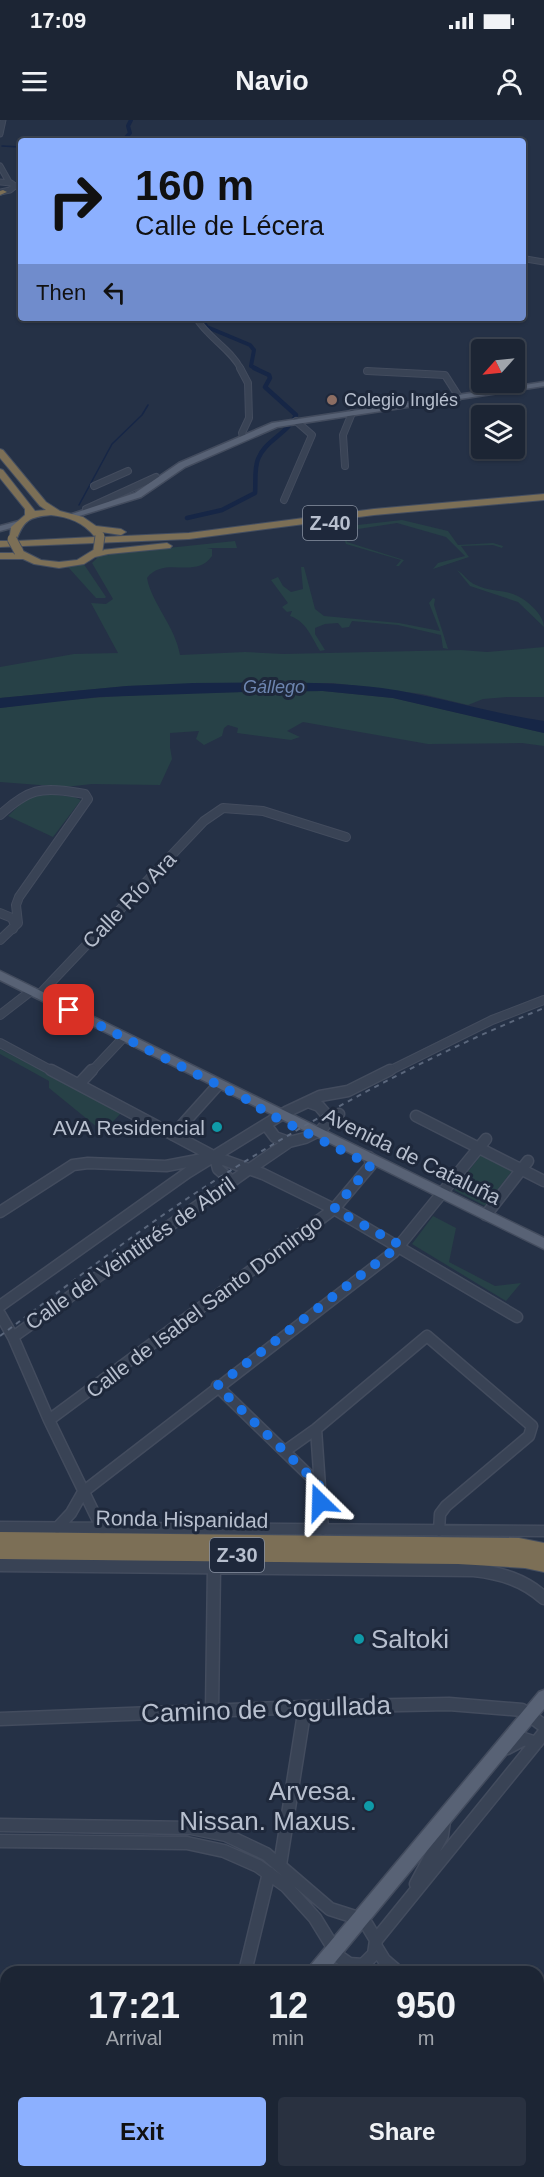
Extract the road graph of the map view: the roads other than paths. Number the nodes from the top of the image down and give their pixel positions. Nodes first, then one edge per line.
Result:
1 (3, 120) edge
2 (0, 134) edge
3 (0, 166) edge
4 (3, 181) edge
5 (1, 192) edge
6 (526, 259) dead end
7 (544, 262) edge
8 (198, 321) edge
9 (367, 370) dead end
10 (544, 384) edge
11 (459, 397) junction
12 (352, 412) junction
13 (296, 421) junction
14 (243, 437) junction
15 (0, 452) edge
16 (345, 466) dead end
17 (0, 472) edge
18 (156, 477) dead end
19 (140, 484) junction
20 (94, 486) dead end
21 (129, 489) junction
22 (138, 495) junction
23 (284, 500) dead end
24 (544, 500) edge
25 (98, 508) junction
26 (86, 509) dead end
27 (56, 512) junction
28 (73, 515) junction
29 (30, 517) junction
30 (317, 519) junction
31 (295, 528) junction
32 (0, 529) edge
33 (95, 529) junction
34 (15, 530) junction
35 (0, 536) edge
36 (0, 546) edge
37 (95, 552) junction
38 (24, 555) junction
39 (0, 557) edge
40 (0, 814) edge
41 (346, 837) dead end
42 (17, 909) junction
43 (4, 914) edge
44 (13, 928) junction
45 (0, 940) edge
46 (0, 975) edge
47 (35, 993) junction
48 (544, 1000) edge
49 (0, 1015) edge
50 (124, 1037) junction
51 (0, 1043) edge
52 (78, 1084) junction
53 (218, 1085) junction
54 (308, 1102) junction
55 (280, 1116) junction
56 (416, 1116) dead end
57 (266, 1125) junction
58 (315, 1133) junction
59 (172, 1135) junction
60 (486, 1139) dead end
61 (289, 1143) junction
62 (478, 1148) junction
63 (215, 1157) junction
64 (370, 1161) junction
65 (528, 1161) dead end
66 (166, 1166) junction
67 (248, 1170) junction
68 (521, 1170) junction
69 (176, 1181) junction
70 (232, 1181) junction
71 (544, 1181) edge
72 (440, 1196) junction
73 (334, 1209) junction
74 (0, 1212) edge
75 (486, 1215) junction
76 (544, 1244) edge
77 (400, 1245) junction
78 (544, 1252) edge
79 (0, 1306) edge
80 (0, 1314) edge
81 (517, 1317) dead end
82 (13, 1337) junction
83 (217, 1386) junction
84 (49, 1420) junction
85 (316, 1429) junction
86 (285, 1451) junction
87 (319, 1485) junction
88 (83, 1492) junction
89 (0, 1527) edge
90 (57, 1528) junction
91 (102, 1529) junction
92 (323, 1530) junction
93 (275, 1531) junction
94 (341, 1531) junction
95 (439, 1531) junction
96 (544, 1531) edge
97 (0, 1539) edge
98 (153, 1541) junction
99 (544, 1550) edge
100 (472, 1552) junction
101 (168, 1554) junction
102 (1, 1564) edge
103 (544, 1564) edge
104 (214, 1567) junction
105 (290, 1568) junction
106 (418, 1569) junction
107 (544, 1598) edge
108 (544, 1697) edge
109 (305, 1707) junction
110 (212, 1711) junction
111 (530, 1714) junction
112 (0, 1719) edge
113 (544, 1726) edge
114 (540, 1738) edge
115 (495, 1756) junction
116 (445, 1816) junction
117 (0, 1825) edge
118 (0, 1841) edge
119 (280, 1865) junction
120 (268, 1873) junction
121 (408, 1900) junction
122 (359, 1919) junction
123 (376, 1943) junction
124 (334, 1951) junction
125 (246, 1966) edge
126 (320, 1966) edge
127 (353, 1966) edge
128 (363, 1966) edge
129 (391, 1966) edge

1 - 2 street
3 - 4 street
4 - 5 street
6 - 7 street
8 - 14 street
9 - 11 street
10 - 11 main road
11 - 12 main road
12 - 13 main road
12 - 16 street
13 - 14 main road
13 - 23 street
14 - 22 main road
15 - 27 highway
17 - 29 highway
18 - 19 street
19 - 20 street
19 - 21 street
21 - 22 street
21 - 26 street
22 - 25 main road
24 - 30 highway, Z-40
24 - 31 highway, Z-40
25 - 28 main road
25 - 33 main road
27 - 28 highway
27 - 29 highway
28 - 33 highway
29 - 34 highway
30 - 33 highway
30 - 36 highway, Z-40
31 - 36 highway, Z-40
31 - 37 highway
32 - 34 main road
33 - 37 highway, bridge
34 - 35 highway
34 - 38 highway, bridge
37 - 38 highway
38 - 39 highway
40 - 42 street
41 - 47 street, Calle Río Ara
42 - 43 street
42 - 44 street
43 - 44 street
44 - 45 street
46 - 47 main road, Avenida de Cataluña
47 - 49 street, Calle Río Ara
47 - 50 main road, Avenida de Cataluña
48 - 54 street
50 - 52 street
50 - 53 main road, Avenida de Cataluña
51 - 52 street
52 - 59 street
53 - 55 main road, Avenida de Cataluña
53 - 59 street
54 - 55 street
54 - 58 street
55 - 57 street
55 - 58 main road, Avenida de Cataluña
56 - 62 street
57 - 61 street
57 - 63 street
58 - 61 street, Calle del Veintitrés de Abril
58 - 64 main road, Avenida de Cataluña
59 - 63 street
60 - 62 street
61 - 67 street, Calle del Veintitrés de Abril
62 - 68 street
62 - 72 street
63 - 66 street
63 - 67 street, Calle del Veintitrés de Abril
63 - 69 street, Calle del Veintitrés de Abril
63 - 70 street
64 - 72 main road, Avenida de Cataluña
64 - 73 street, Calle de Isabel Santo Domingo
65 - 68 street
66 - 69 street
66 - 74 street
67 - 70 street, Calle del Veintitrés de Abril
67 - 73 street
68 - 71 street
68 - 75 street
69 - 79 street, Calle del Veintitrés de Abril
70 - 82 street, Calle del Veintitrés de Abril
72 - 75 main road, Avenida de Cataluña
72 - 77 street
72 - 78 main road, Avenida de Cataluña
73 - 77 street
73 - 84 street, Calle de Isabel Santo Domingo
75 - 76 main road, Avenida de Cataluña
77 - 81 street
77 - 83 street
80 - 82 street
82 - 84 street
83 - 86 street
83 - 88 street
84 - 88 street
85 - 86 street
85 - 87 street
85 - 95 street
86 - 87 street
87 - 92 street
88 - 90 street
88 - 91 street
89 - 90 street
90 - 91 street
91 - 93 street
92 - 93 street
92 - 94 street
93 - 98 street
94 - 95 street
94 - 100 street, Ronda Hispanidad
95 - 96 street
97 - 98 highway, Ronda Hispanidad / Z-30
98 - 100 highway, Ronda Hispanidad / Z-30
99 - 100 highway, Ronda Hispanidad / Z-30
100 - 101 highway, Ronda Hispanidad / Z-30
100 - 103 highway, Ronda Hispanidad / Z-30
100 - 106 street
101 - 102 highway, Ronda Hispanidad / Z-30
101 - 105 street, Ronda Hispanidad
102 - 104 street
104 - 105 street
104 - 110 street
105 - 106 street
106 - 107 street
108 - 111 main road
109 - 110 street, Camino de Cogullada
109 - 111 street, Camino de Cogullada
109 - 119 street
110 - 112 street, Camino de Cogullada
111 - 113 street
111 - 115 main road
114 - 115 street
114 - 121 street
115 - 116 main road
116 - 121 street
116 - 122 main road
117 - 119 street
118 - 120 street
119 - 122 street
120 - 124 street
120 - 125 street
121 - 123 street
122 - 123 street
122 - 124 main road
123 - 128 street
123 - 129 street
124 - 126 main road
124 - 127 street

